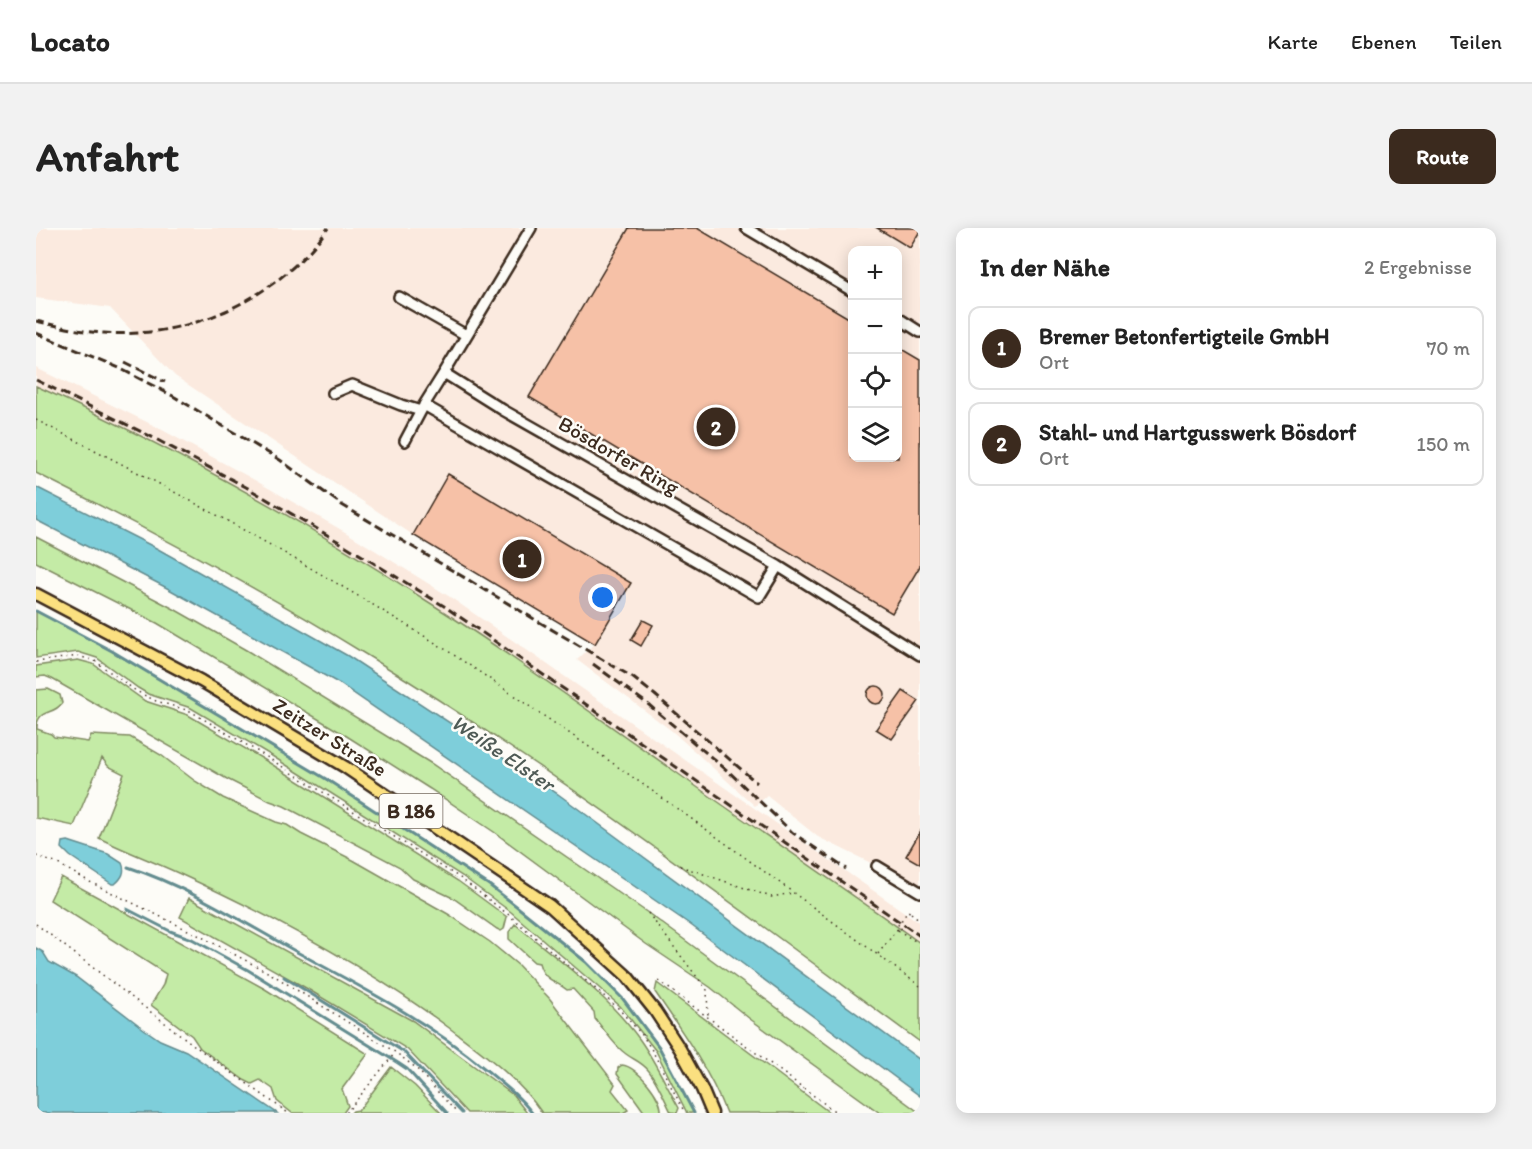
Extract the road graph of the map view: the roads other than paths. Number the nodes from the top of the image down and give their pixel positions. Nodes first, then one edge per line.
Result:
1 (531, 228) edge
2 (746, 228) edge
3 (848, 289) edge
4 (399, 297) dead end
5 (902, 321) edge
6 (920, 332) edge
7 (466, 335) junction
8 (444, 374) junction
9 (333, 393) dead end
10 (423, 408) junction
11 (405, 441) dead end
12 (778, 566) junction
13 (36, 594) edge
14 (920, 655) edge
15 (877, 866) dead end
16 (920, 892) edge
17 (712, 1113) edge

1 - 7 street
2 - 3 street
4 - 7 street
5 - 6 street
7 - 8 street
8 - 10 street
8 - 12 street, Bösdorfer Ring
9 - 10 street
10 - 11 street
10 - 12 street
12 - 14 street, Bösdorfer Ring
13 - 17 main road, Zeitzer Straße / B 186
15 - 16 street

